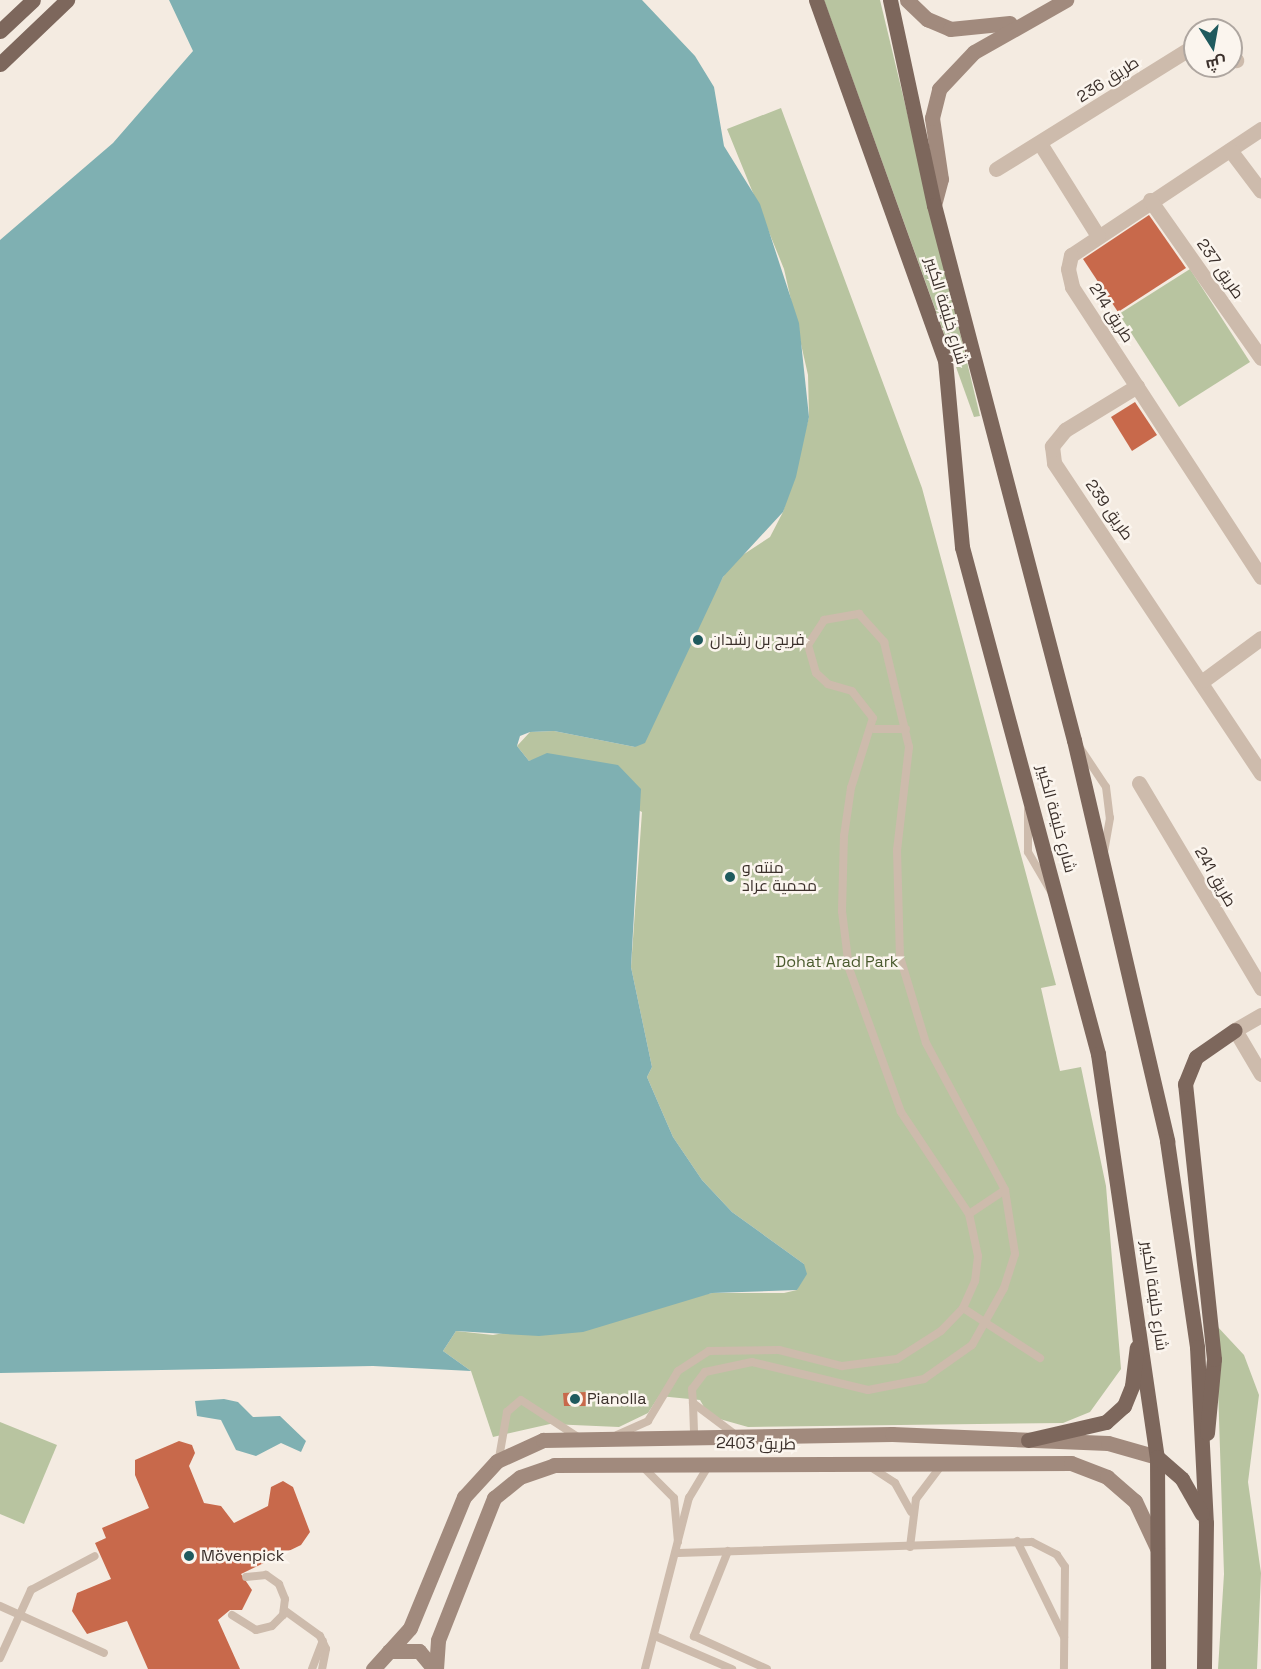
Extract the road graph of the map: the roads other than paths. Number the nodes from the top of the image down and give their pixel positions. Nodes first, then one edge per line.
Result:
1 (33, 0) edge
2 (67, 0) edge
3 (816, 0) edge
4 (890, 0) edge
5 (907, 0) edge
6 (1063, 1) edge
7 (1025, 20) junction
8 (0, 31) edge
9 (1183, 53) edge
10 (0, 64) edge
11 (1261, 129) edge
12 (1041, 145) junction
13 (1230, 150) junction
14 (996, 169) dead end
15 (1261, 191) edge
16 (1150, 201) junction
17 (934, 204) junction
18 (1098, 236) junction
19 (1261, 358) edge
20 (1137, 386) junction
21 (1261, 577) edge
22 (1261, 638) edge
23 (1204, 680) junction
24 (874, 729) junction
25 (906, 729) junction
26 (1261, 773) edge
27 (1139, 783) dead end
28 (1261, 988) edge
29 (1261, 1015) edge
30 (1235, 1030) junction
31 (1261, 1074) edge
32 (1005, 1190) junction
33 (969, 1214) junction
34 (963, 1308) junction
35 (1139, 1317) junction
36 (986, 1324) junction
37 (1040, 1358) dead end
38 (693, 1403) junction
39 (617, 1435) junction
40 (737, 1435) junction
41 (694, 1436) junction
42 (579, 1438) junction
43 (1028, 1440) junction
44 (1202, 1451) junction
45 (1157, 1457) junction
46 (497, 1461) junction
47 (694, 1461) junction
48 (714, 1461) junction
49 (638, 1462) junction
50 (864, 1463) junction
51 (943, 1464) junction
52 (677, 1509) junction
53 (687, 1510) junction
54 (911, 1512) junction
55 (1206, 1523) junction
56 (1017, 1541) junction
57 (910, 1547) junction
58 (728, 1551) junction
59 (678, 1553) junction
60 (95, 1556) dead end
61 (1161, 1557) junction
62 (246, 1577) dead end
63 (0, 1606) edge
64 (284, 1610) junction
65 (16, 1613) junction
66 (232, 1615) dead end
67 (655, 1636) junction
68 (1066, 1639) junction
69 (323, 1641) junction
70 (388, 1652) junction
71 (104, 1653) dead end
72 (0, 1658) edge
73 (312, 1669) edge
74 (322, 1669) edge
75 (373, 1669) edge
76 (435, 1669) edge
77 (645, 1669) edge
78 (732, 1669) edge
79 (767, 1669) edge
80 (1064, 1669) edge
81 (1158, 1669) edge
82 (1204, 1669) edge

1 - 8 main road
2 - 10 main road
3 - 35 main road, شارع خليفة الكبير
4 - 17 main road, شارع خليفة الكبير
5 - 7 main road
6 - 7 main road
7 - 17 main road
9 - 12 street, طريق 236
11 - 13 street, طريق 214
12 - 14 street, طريق 236
12 - 18 street
13 - 15 street
13 - 16 street, طريق 214
16 - 18 street, طريق 214
16 - 19 street, طريق 237
17 - 44 main road, شارع خليفة الكبير
18 - 20 street, طريق 214
20 - 21 street, طريق 214
20 - 23 street, طريق 239
22 - 23 street
23 - 26 street, طريق 239
24 - 25 lane
24 - 25 lane
24 - 33 lane
25 - 32 lane
27 - 28 street, طريق 241
29 - 30 street
30 - 31 street
30 - 44 main road
32 - 33 lane
32 - 36 lane
33 - 34 lane
34 - 36 lane
34 - 39 lane
35 - 43 main road
35 - 45 main road, شارع خليفة الكبير
36 - 37 lane
36 - 38 lane
38 - 40 lane
38 - 41 lane
39 - 41 main road, طريق 2403
39 - 42 main road, طريق 2403
40 - 41 main road, طريق 2403
40 - 43 main road, طريق 2403
41 - 47 main road
42 - 46 main road, طريق 2403
42 - 46 lane
43 - 45 main road, طريق 2403
44 - 55 main road, شارع خليفة الكبير
45 - 55 main road
45 - 61 main road, شارع خليفة الكبير
46 - 70 main road, طريق 2403
47 - 48 main road, طريق 2403
47 - 49 main road, طريق 2403
48 - 50 main road, طريق 2403
48 - 53 lane
49 - 52 lane
49 - 76 main road, طريق 2403
50 - 51 main road, طريق 2403
50 - 54 lane
51 - 54 lane
51 - 61 main road, طريق 2403
52 - 53 lane
52 - 59 lane
53 - 59 lane
54 - 57 lane
55 - 82 main road, شارع خليفة الكبير
56 - 57 lane
56 - 68 lane
56 - 68 lane
57 - 58 lane
58 - 59 lane
58 - 79 lane
59 - 67 lane
60 - 65 lane
61 - 81 main road, شارع خليفة الكبير
62 - 64 lane
63 - 65 lane
64 - 66 lane
64 - 69 lane
65 - 71 lane
65 - 72 lane
67 - 77 lane
67 - 78 lane
68 - 80 lane
69 - 73 lane
69 - 74 lane
70 - 75 main road, طريق 2403
70 - 76 main road

